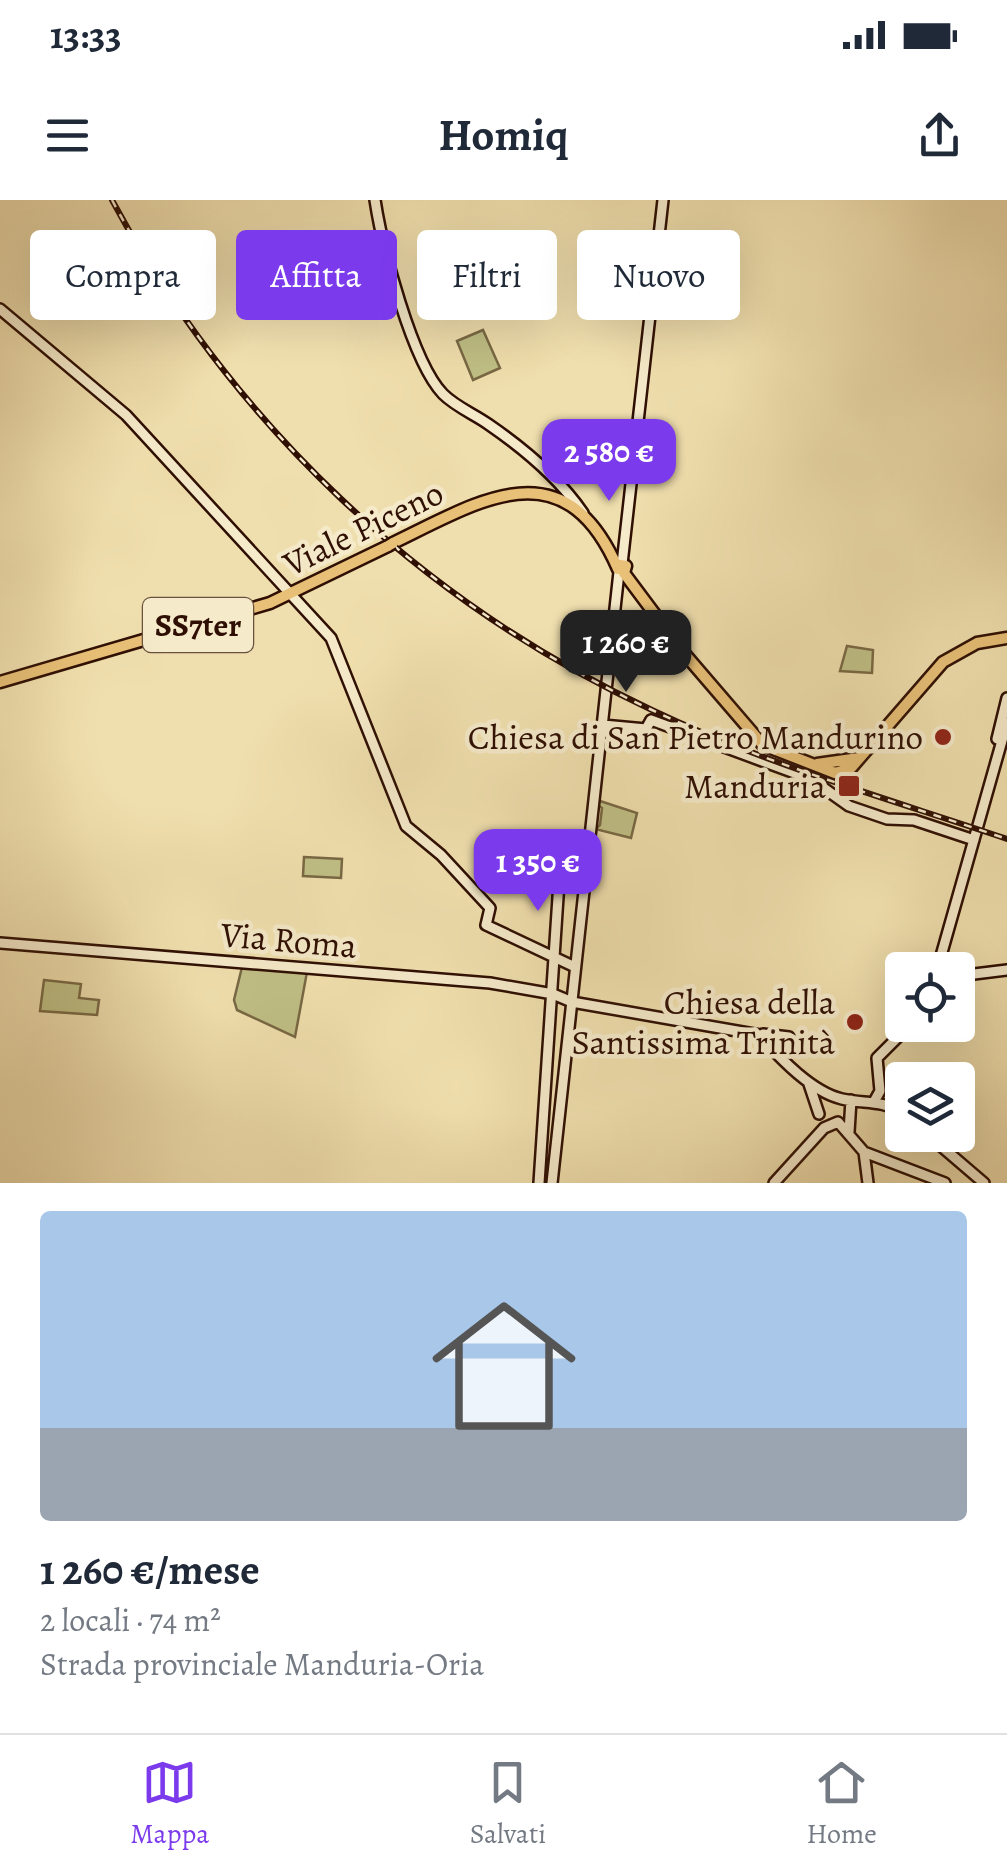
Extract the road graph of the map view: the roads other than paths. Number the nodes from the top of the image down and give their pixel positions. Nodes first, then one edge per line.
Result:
1 (375, 200) edge
2 (663, 200) edge
3 (0, 309) edge
4 (570, 502) junction
5 (622, 570) junction
6 (292, 594) junction
7 (1005, 639) edge
8 (0, 682) edge
9 (1007, 698) edge
10 (1007, 723) edge
11 (603, 725) junction
12 (1000, 740) junction
13 (974, 840) junction
14 (590, 841) junction
15 (0, 943) edge
16 (942, 952) edge
17 (555, 958) junction
18 (575, 967) junction
19 (1007, 970) edge
20 (975, 974) edge
21 (566, 1000) junction
22 (552, 1007) junction
23 (761, 1035) junction
24 (789, 1037) dead end
25 (893, 1042) edge
26 (812, 1086) junction
27 (852, 1100) junction
28 (875, 1100) junction
29 (885, 1104) edge
30 (819, 1114) dead end
31 (849, 1133) junction
32 (864, 1152) junction
33 (948, 1152) edge
34 (540, 1183) edge
35 (552, 1183) edge
36 (774, 1183) edge
37 (868, 1183) edge
38 (945, 1183) edge
39 (984, 1183) edge

1 - 4 street
2 - 5 street
3 - 6 street
4 - 5 main road
4 - 6 main road, Viale Piceno / SS7ter
5 - 7 main road
5 - 11 street
6 - 8 main road, Viale Piceno / SS7ter
6 - 17 street
9 - 12 street
10 - 12 street
11 - 13 street
11 - 14 street
12 - 13 street
13 - 16 street
14 - 17 street
14 - 18 street
15 - 21 street, Via Roma
17 - 18 street
17 - 21 street
18 - 21 street
19 - 20 street
21 - 22 street
21 - 22 street
21 - 23 street
21 - 35 street
22 - 34 street
23 - 24 street
23 - 26 street
25 - 28 street
26 - 27 street
26 - 30 street
27 - 28 street
27 - 31 street
28 - 29 street
31 - 32 street
31 - 36 street
32 - 37 street
32 - 38 street
33 - 39 street

